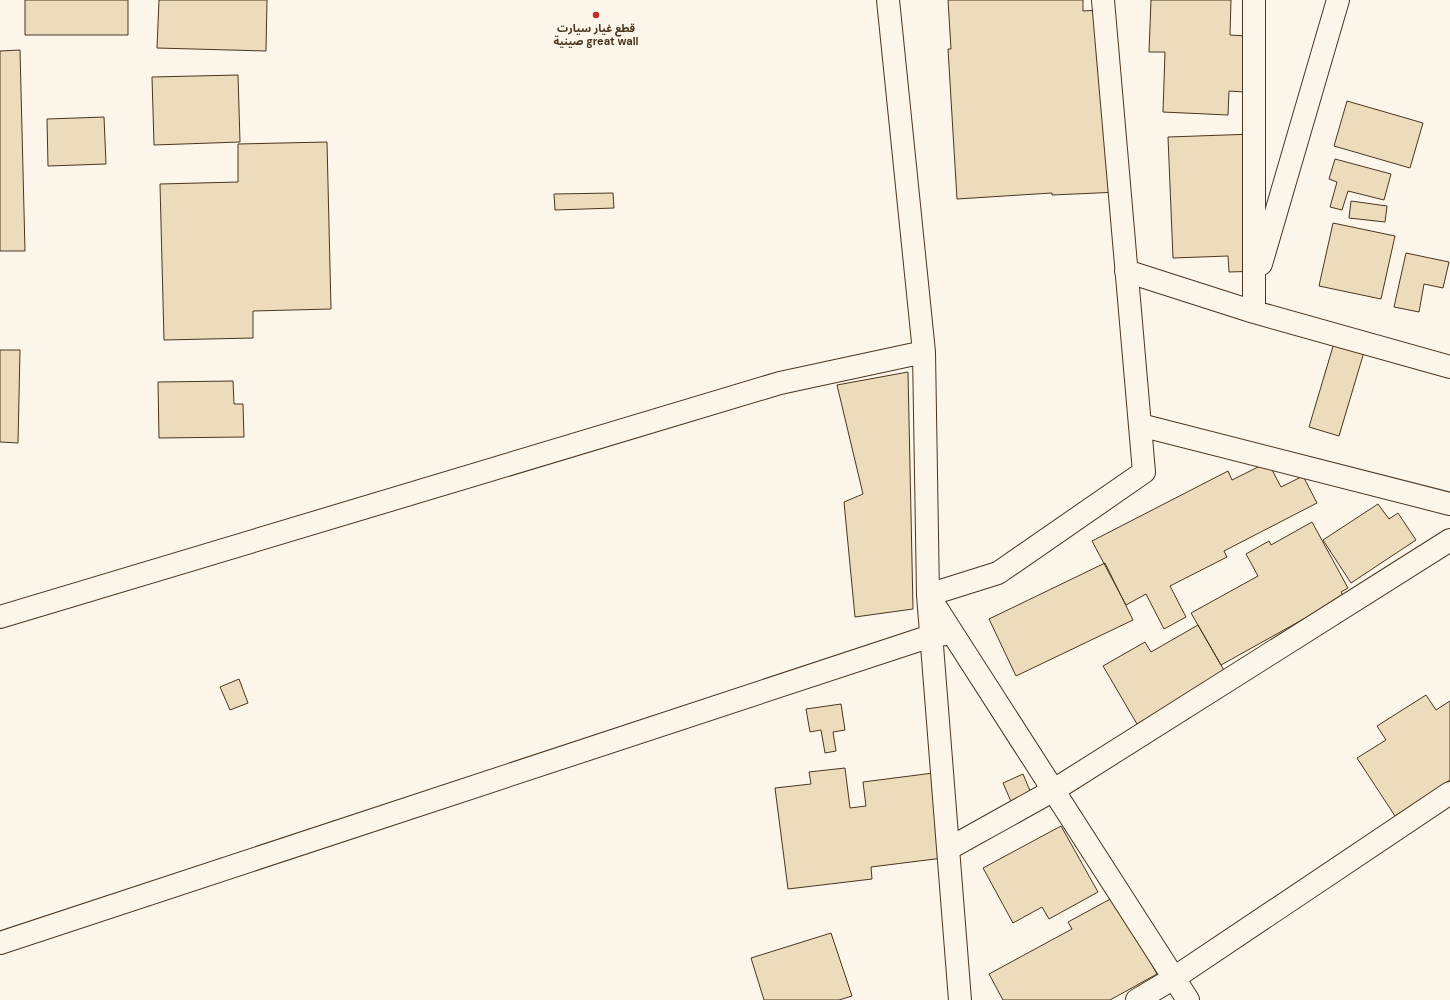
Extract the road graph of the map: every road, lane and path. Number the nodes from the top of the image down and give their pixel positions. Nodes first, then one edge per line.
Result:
1 (888, 0) edge
2 (1104, 0) edge
3 (1254, 0) edge
4 (1338, 0) edge
5 (1126, 271) junction
6 (1254, 288) junction
7 (1254, 312) junction
8 (924, 352) junction
9 (1450, 367) edge
10 (1140, 425) junction
11 (1450, 504) edge
12 (1450, 540) edge
13 (928, 595) junction
14 (0, 618) edge
15 (952, 633) junction
16 (931, 636) junction
17 (1054, 790) junction
18 (1450, 793) edge
19 (948, 849) junction
20 (0, 942) edge
21 (1174, 978) junction
22 (960, 1000) edge
23 (1137, 1000) edge
24 (1188, 1000) edge

1 - 8 street
2 - 5 street
3 - 6 street
4 - 6 street
5 - 7 street
5 - 10 street
6 - 7 street
7 - 9 street
8 - 13 street
8 - 14 street
10 - 11 street
10 - 13 street
12 - 17 street
13 - 15 street
13 - 16 street
15 - 16 street
15 - 17 street
16 - 19 street
16 - 20 street
17 - 19 street
17 - 21 street
18 - 21 street
19 - 22 street
21 - 23 street
21 - 24 street

